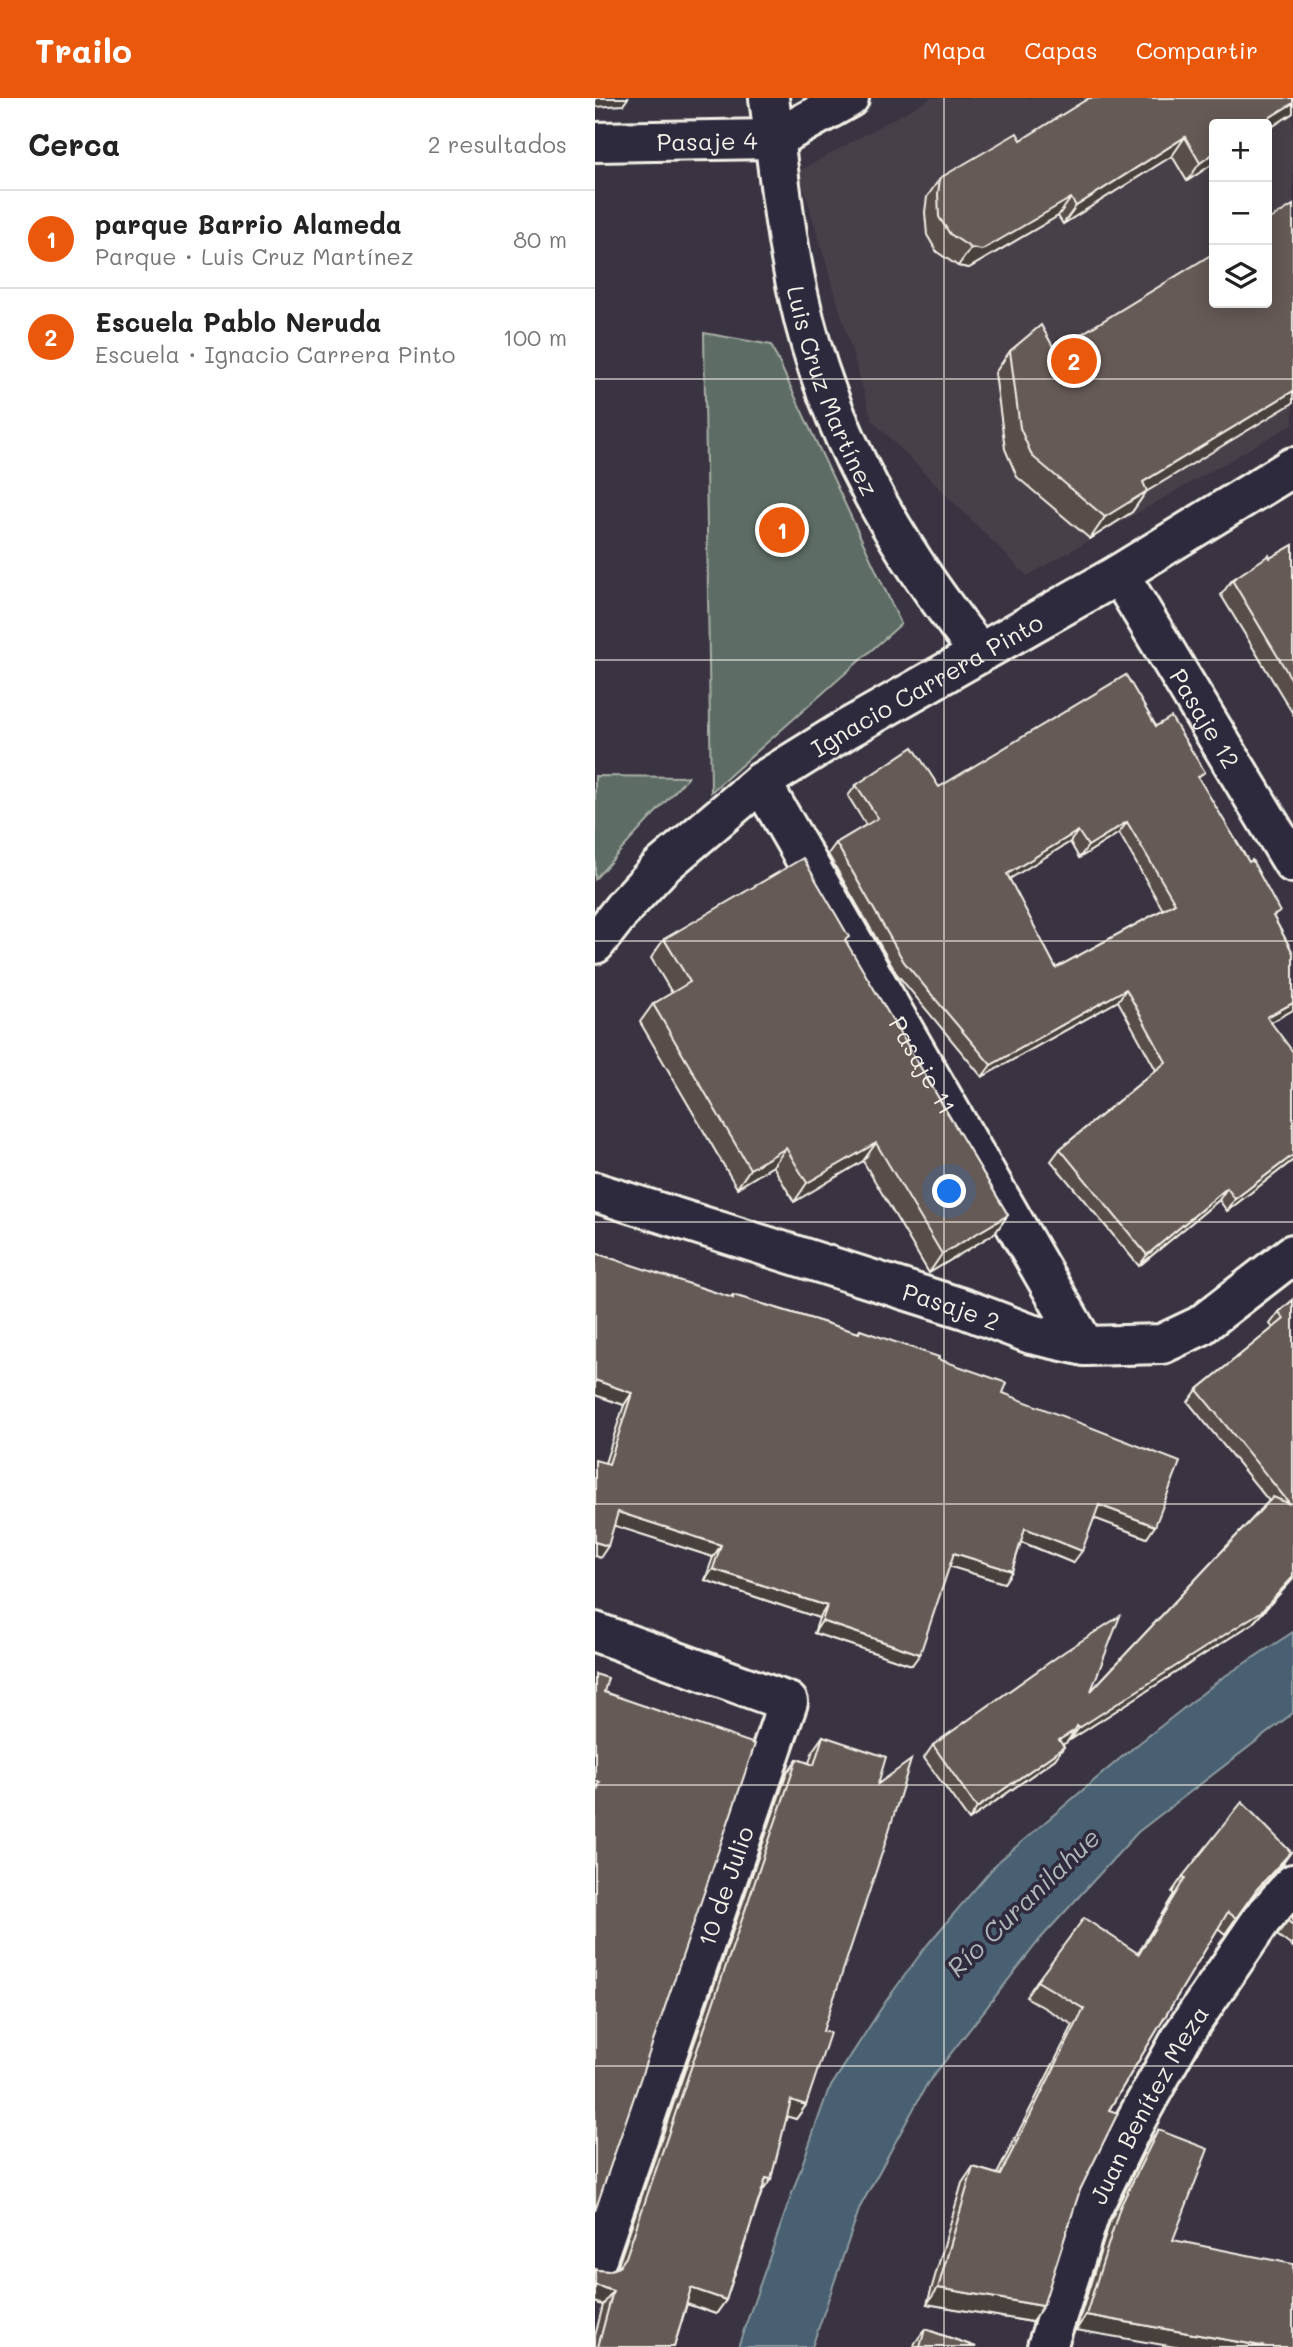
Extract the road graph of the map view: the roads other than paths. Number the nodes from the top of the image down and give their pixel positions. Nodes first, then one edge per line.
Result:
1 (769, 98) edge
2 (849, 98) edge
3 (775, 139) junction
4 (595, 142) edge
5 (1293, 467) edge
6 (1119, 574) junction
7 (979, 652) junction
8 (761, 782) junction
9 (1293, 863) edge
10 (595, 944) edge
11 (595, 1192) edge
12 (1293, 1254) edge
13 (1085, 1346) junction
14 (595, 1632) edge
15 (1293, 1884) edge
16 (595, 2264) edge
17 (1047, 2347) edge

1 - 3 street, Luis Cruz Martínez
2 - 3 street, Pasaje 4
3 - 4 street, Pasaje 4
3 - 7 street, Luis Cruz Martínez
5 - 6 street, Ignacio Carrera Pinto
6 - 7 street, Ignacio Carrera Pinto
6 - 9 street, Pasaje 12
7 - 8 street, Ignacio Carrera Pinto
8 - 10 street, Ignacio Carrera Pinto
8 - 13 street, Pasaje 11
11 - 13 street, Pasaje 2
12 - 13 street, Pasaje 2
14 - 16 street, 10 de Julio
15 - 17 street, Juan Benítez Meza

